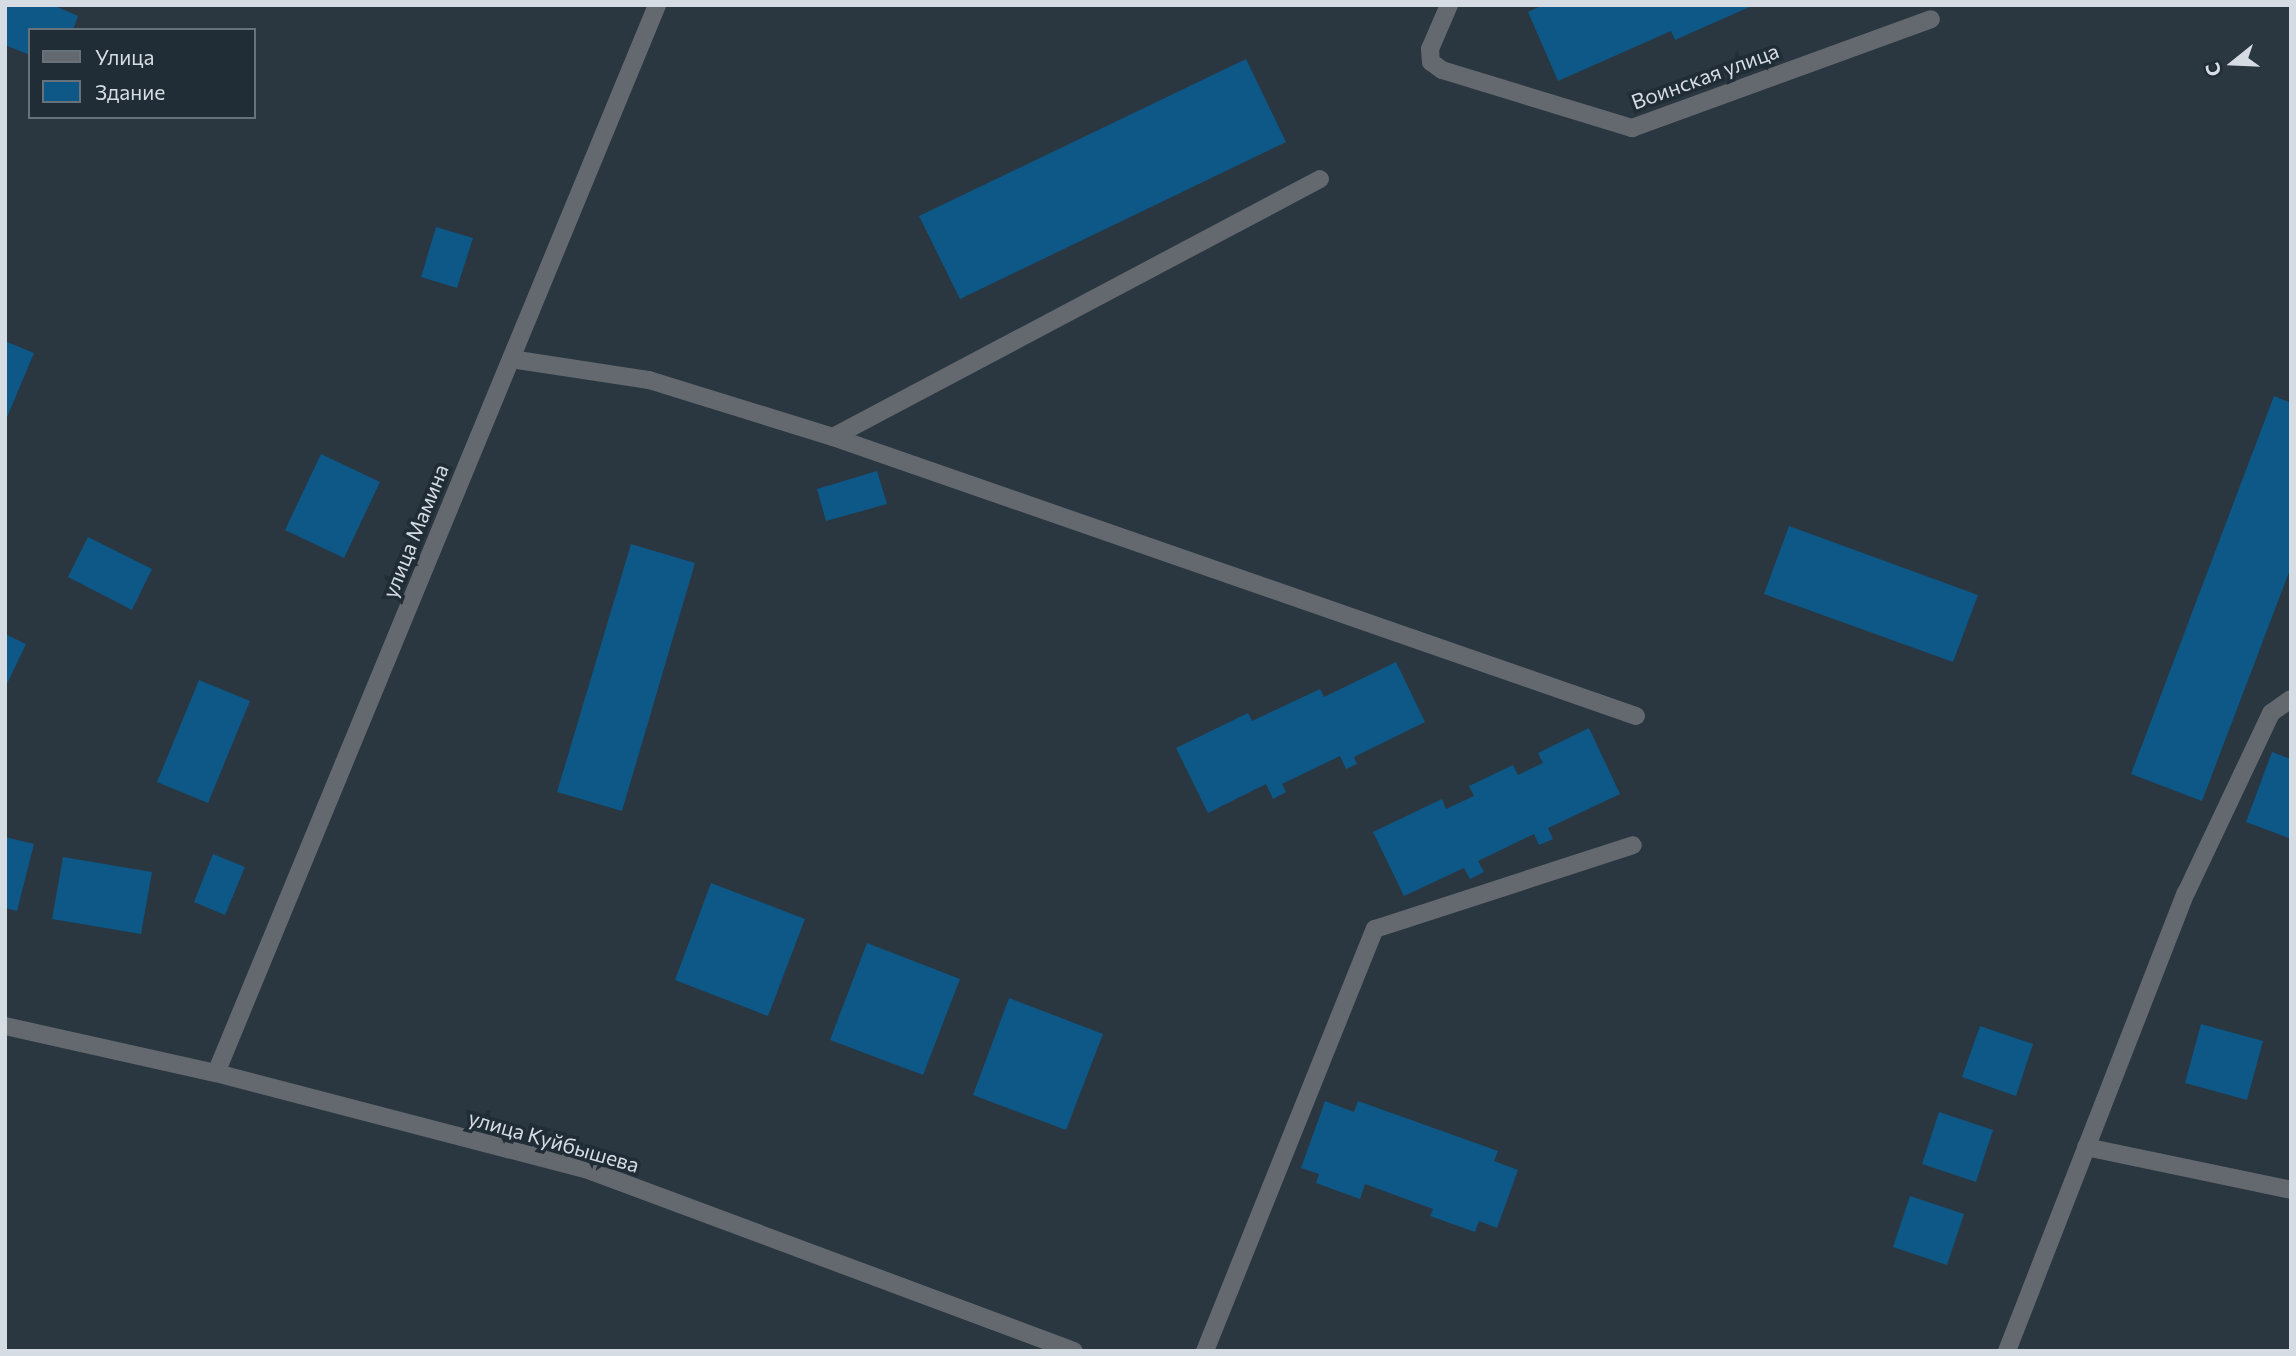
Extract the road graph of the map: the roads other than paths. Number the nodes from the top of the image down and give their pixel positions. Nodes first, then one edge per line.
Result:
1 (657, 5) edge
2 (1449, 5) edge
3 (1931, 19) dead end
4 (1320, 179) dead end
5 (511, 359) junction
6 (833, 437) junction
7 (2291, 699) edge
8 (1636, 716) dead end
9 (1633, 845) dead end
10 (5, 1026) edge
11 (216, 1073) junction
12 (2087, 1147) junction
13 (2291, 1190) edge
14 (1074, 1351) edge
15 (1205, 1351) edge
16 (2007, 1351) edge

1 - 5 street, улица Мамина
2 - 3 street, Воинская улица
4 - 6 street
5 - 6 street
5 - 11 street, улица Мамина
6 - 8 street
7 - 12 street
9 - 15 street
10 - 11 street, улица Куйбышева
11 - 14 street, улица Куйбышева
12 - 13 street
12 - 16 street

